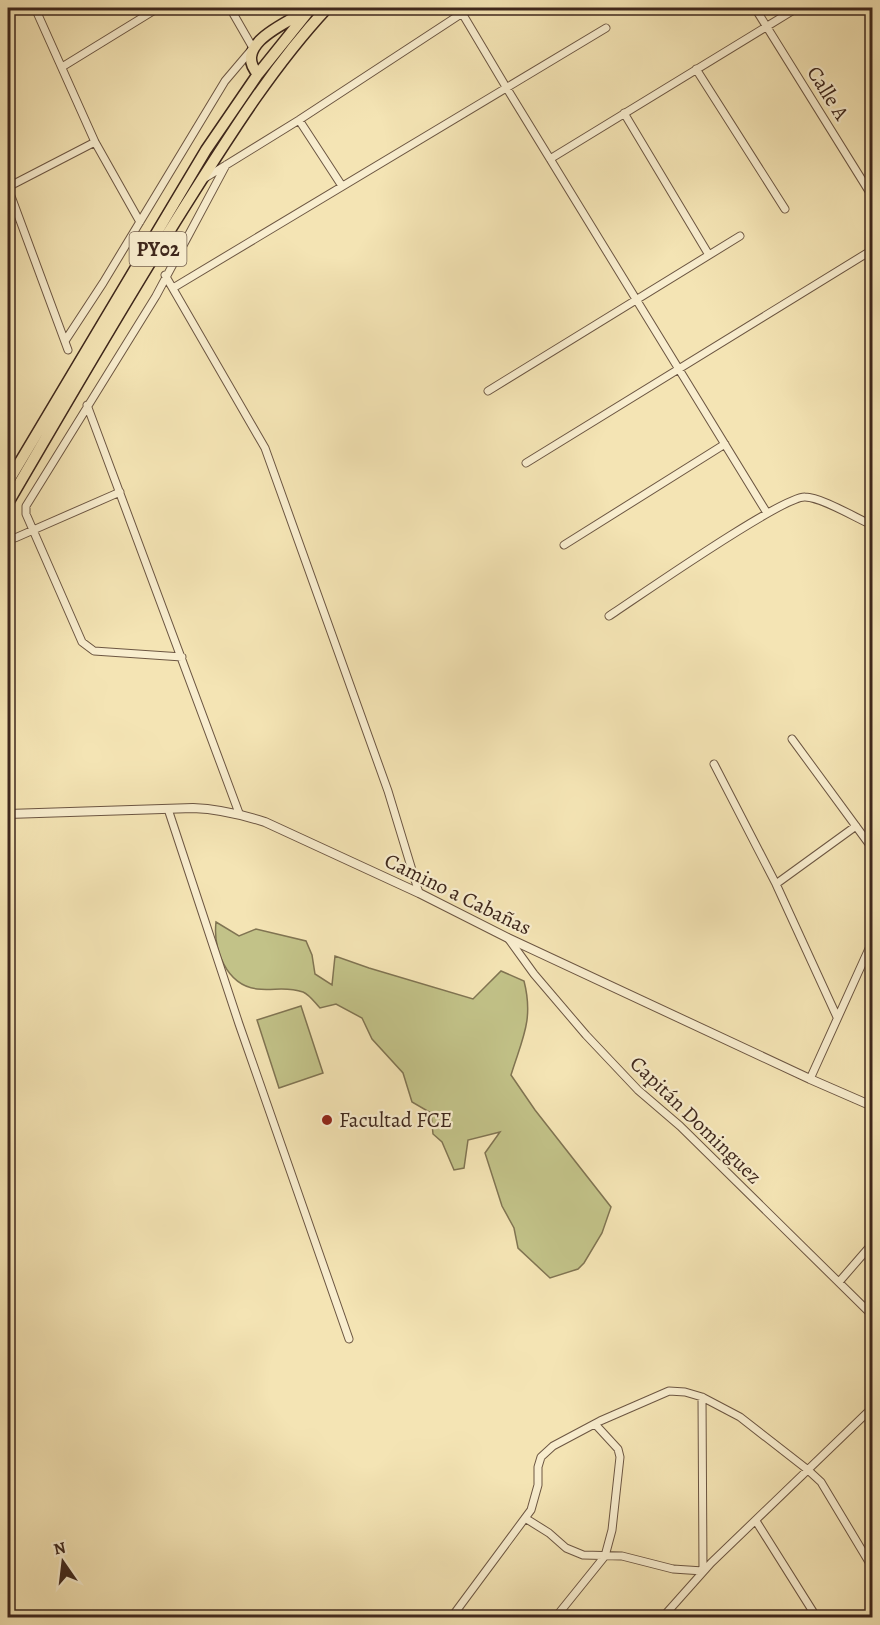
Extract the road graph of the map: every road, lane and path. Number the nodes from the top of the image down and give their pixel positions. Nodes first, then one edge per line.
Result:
1 (35, 8) edge
2 (158, 8) edge
3 (230, 8) edge
4 (310, 8) edge
5 (327, 8) edge
6 (471, 8) edge
7 (755, 8) edge
8 (797, 8) edge
9 (461, 10) edge
10 (766, 26) junction
11 (606, 28) dead end
12 (253, 48) junction
13 (62, 67) junction
14 (696, 69) junction
15 (258, 74) junction
16 (506, 87) junction
17 (624, 114) junction
18 (298, 120) junction
19 (95, 142) junction
20 (550, 159) junction
21 (226, 165) junction
22 (202, 179) junction
23 (342, 186) junction
24 (8, 187) edge
25 (873, 196) edge
26 (785, 208) dead end
27 (140, 222) junction
28 (740, 236) dead end
29 (873, 250) edge
30 (709, 255) junction
31 (165, 275) junction
32 (173, 288) junction
33 (637, 299) junction
34 (65, 341) junction
35 (68, 350) dead end
36 (679, 368) junction
37 (488, 391) dead end
38 (87, 405) junction
39 (725, 444) junction
40 (526, 463) dead end
41 (8, 482) edge
42 (120, 492) junction
43 (8, 503) edge
44 (767, 513) junction
45 (873, 525) edge
46 (33, 530) junction
47 (15, 538) dead end
48 (564, 545) dead end
49 (609, 616) dead end
50 (182, 657) junction
51 (792, 739) dead end
52 (714, 764) dead end
53 (168, 809) junction
54 (239, 813) junction
55 (8, 814) edge
56 (856, 826) junction
57 (873, 848) edge
58 (776, 884) junction
59 (419, 893) junction
60 (508, 938) junction
61 (873, 942) edge
62 (837, 1017) junction
63 (810, 1079) junction
64 (873, 1106) edge
65 (873, 1244) edge
66 (839, 1282) junction
67 (873, 1315) edge
68 (349, 1339) dead end
69 (702, 1397) junction
70 (873, 1408) edge
71 (595, 1424) junction
72 (808, 1470) junction
73 (525, 1518) junction
74 (756, 1521) junction
75 (605, 1556) junction
76 (873, 1567) edge
77 (703, 1571) junction
78 (451, 1617) edge
79 (555, 1617) edge
80 (662, 1617) edge
81 (817, 1617) edge

1 - 13 street
2 - 13 street
3 - 12 street
4 - 12 highway
4 - 15 highway, PY02
5 - 22 highway, PY02
6 - 9 street
7 - 10 street, Calle A
8 - 10 street
9 - 16 street
9 - 18 street
10 - 14 street
10 - 25 street, Calle A
11 - 16 street
12 - 15 highway
12 - 27 street
13 - 19 street
14 - 17 street
14 - 26 street
15 - 41 highway, PY02
16 - 20 street
16 - 23 street
17 - 20 street
17 - 30 street
18 - 21 street
18 - 23 street
19 - 24 street
19 - 27 street
20 - 33 street
21 - 22 street
21 - 31 street
22 - 43 highway, PY02
23 - 32 street
24 - 34 street
27 - 34 street
28 - 30 street
29 - 36 street
30 - 33 street
31 - 32 street
31 - 38 street
32 - 59 street
33 - 36 street
33 - 37 street
34 - 35 street
36 - 39 street
36 - 40 street
38 - 42 street
38 - 46 street
39 - 44 street
39 - 48 street
42 - 46 street
42 - 50 street
44 - 45 street
44 - 49 street
46 - 47 street
46 - 50 street
50 - 54 street
51 - 56 street
52 - 58 street
53 - 54 street, Camino a Cabañas
53 - 55 street, Camino a Cabañas
53 - 68 street
54 - 59 street, Camino a Cabañas
56 - 57 street
56 - 58 street
58 - 62 street
59 - 60 street, Camino a Cabañas
60 - 63 street, Camino a Cabañas
60 - 66 street, Capitán Dominguez
61 - 62 street
62 - 63 street
63 - 64 street, Camino a Cabañas
65 - 66 street
66 - 67 street, Capitán Dominguez
69 - 71 street
69 - 72 street
69 - 77 street
70 - 72 street
71 - 73 street
71 - 75 street
72 - 74 street
72 - 76 street
73 - 75 street
73 - 78 street
74 - 77 street
74 - 81 street
75 - 77 street
75 - 79 street
77 - 80 street

